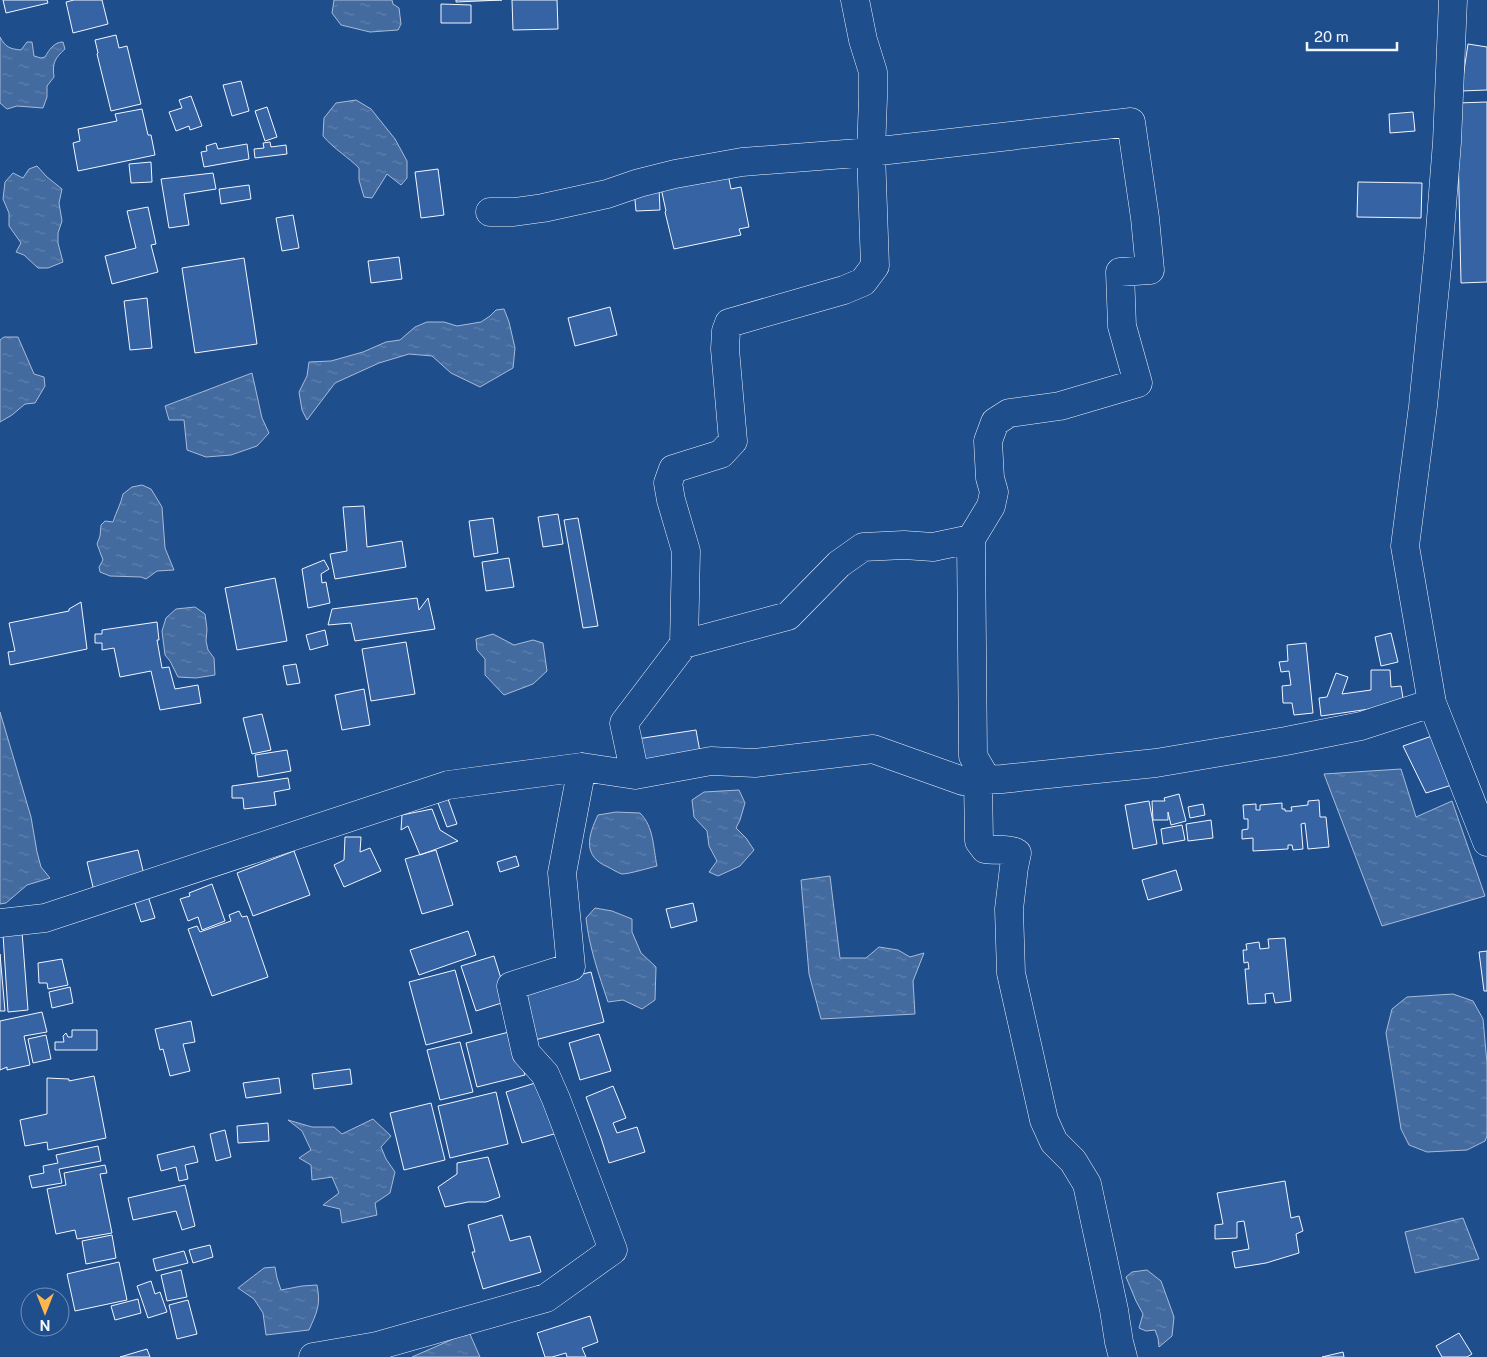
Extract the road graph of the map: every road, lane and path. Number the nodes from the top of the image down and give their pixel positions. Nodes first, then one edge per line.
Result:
1 (855, 0) edge
2 (1453, 0) edge
3 (871, 152) junction
4 (490, 212) dead end
5 (971, 539) junction
6 (684, 644) junction
7 (1432, 703) junction
8 (582, 767) junction
9 (636, 775) junction
10 (982, 780) junction
11 (1487, 842) edge
12 (0, 923) edge
13 (313, 1357) edge
14 (1123, 1357) edge

1 - 3 street
2 - 7 street
3 - 4 street
3 - 5 street
3 - 6 street
5 - 6 street
5 - 10 street
6 - 9 street
7 - 10 street
7 - 11 street
8 - 9 street
8 - 12 street
8 - 13 street
9 - 10 street
10 - 14 street

